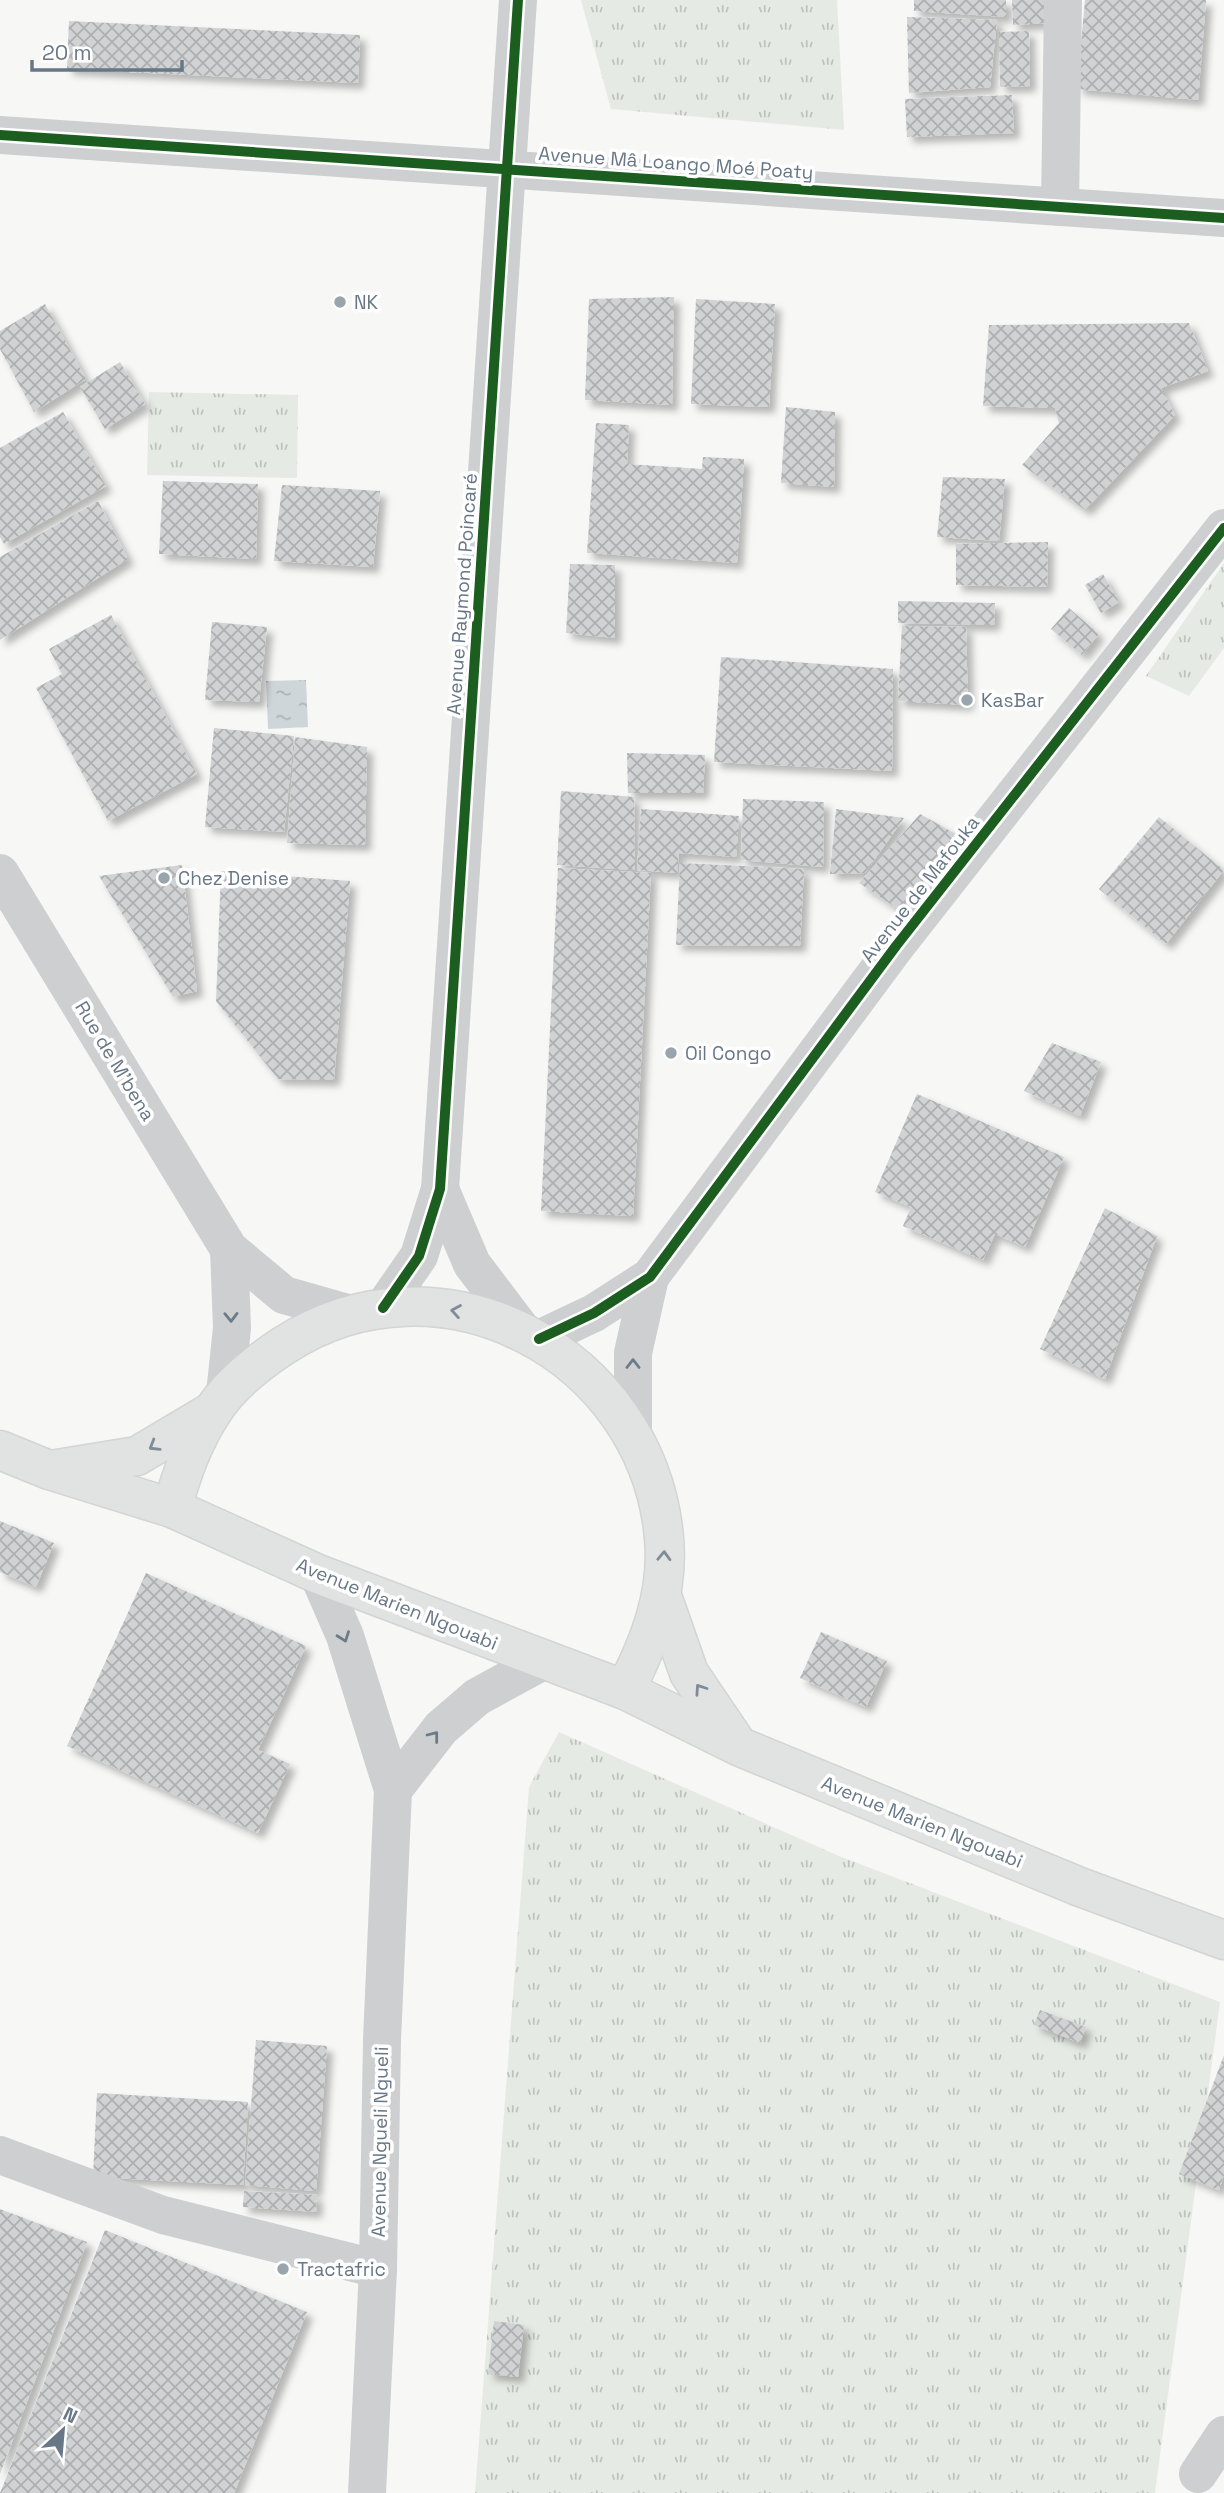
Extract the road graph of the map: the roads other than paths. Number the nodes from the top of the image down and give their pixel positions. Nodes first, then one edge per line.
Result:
1 (518, 0) edge
2 (1063, 0) edge
3 (0, 135) edge
4 (507, 169) junction
5 (1060, 207) junction
6 (1224, 218) edge
7 (1224, 528) edge
8 (0, 873) edge
9 (440, 1189) junction
10 (229, 1249) junction
11 (650, 1277) junction
12 (367, 1311) junction
13 (531, 1334) junction
14 (219, 1403) junction
15 (633, 1433) junction
16 (0, 1450) edge
17 (49, 1470) junction
18 (172, 1508) junction
19 (318, 1574) junction
20 (662, 1596) junction
21 (543, 1661) junction
22 (625, 1690) junction
23 (738, 1746) junction
24 (393, 1790) junction
25 (1224, 1940) edge
26 (0, 2155) edge
27 (378, 2269) junction
28 (1224, 2435) edge
29 (1198, 2474) dead end
30 (367, 2493) edge

1 - 4 street, Avenue Raymond Poincaré
2 - 5 street
3 - 4 street, Avenue Mâ Loango Moé Poaty
4 - 5 street, Avenue Mâ Loango Moé Poaty
4 - 9 street, Avenue Raymond Poincaré
5 - 6 street, Avenue Mâ Loango Moé Poaty
7 - 11 street, Avenue de Mafouka
8 - 10 street, Rue de M'bena
9 - 12 street
9 - 13 street
10 - 12 street, Rue de M'bena
10 -> 14 street, Rue de M'bena
11 - 13 street
15 -> 11 street
13 -> 12 main road
12 - 14 main road
13 - 15 main road
14 -> 17 main road
14 - 18 main road
20 -> 15 main road
16 - 17 main road, Avenue Marien Ngouabi
17 - 18 main road, Avenue Marien Ngouabi
18 - 19 main road, Avenue Marien Ngouabi
19 - 21 main road, Avenue Marien Ngouabi
19 -> 24 street, Avenue Ngueli Ngueli
20 - 22 main road
23 -> 20 main road
21 - 22 main road, Avenue Marien Ngouabi
24 -> 21 street
22 - 23 main road, Avenue Marien Ngouabi
23 - 25 main road, Avenue Marien Ngouabi
24 - 27 street, Avenue Ngueli Ngueli
26 - 27 street
27 - 30 street, Avenue Ngueli Ngueli
28 - 29 street

